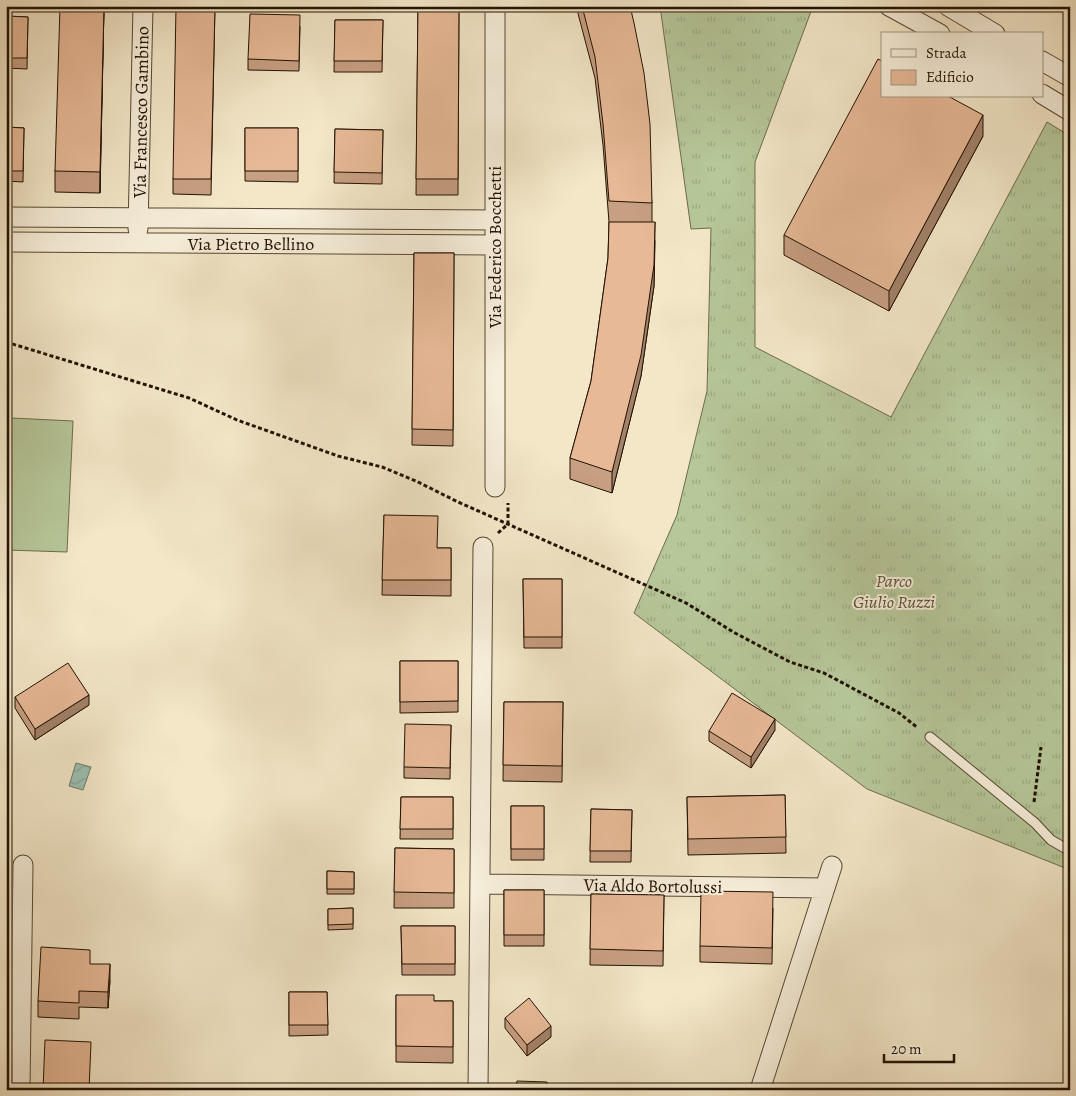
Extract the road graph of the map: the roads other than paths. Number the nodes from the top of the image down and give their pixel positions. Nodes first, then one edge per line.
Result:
1 (143, 6) edge
2 (495, 6) edge
3 (888, 6) edge
4 (948, 6) edge
5 (936, 32) edge
6 (992, 32) edge
7 (1044, 62) edge
8 (1070, 77) edge
9 (1044, 95) edge
10 (1070, 111) edge
11 (6, 217) edge
12 (139, 218) junction
13 (495, 220) junction
14 (6, 242) edge
15 (137, 243) junction
16 (495, 245) junction
17 (495, 487) road end
18 (483, 547) road end
19 (930, 738) road end
20 (1070, 851) edge
21 (23, 865) dead end
22 (832, 866) dead end
23 (480, 884) junction
24 (825, 888) junction
25 (20, 1090) edge
26 (478, 1090) edge
27 (760, 1090) edge

1 - 12 street, Via Francesco Gambino
2 - 13 street, Via Federico Bocchetti
3 - 5 street
4 - 6 street
7 - 8 street
9 - 10 street
11 - 12 street, Via Pietro Bellino
12 - 13 street, Via Pietro Bellino
12 - 15 street, Via Francesco Gambino
13 - 16 street, Via Federico Bocchetti
14 - 15 street, Via Pietro Bellino
15 - 16 street, Via Pietro Bellino
16 - 17 street, Via Federico Bocchetti
18 - 23 street
19 - 20 lane
21 - 25 street
22 - 24 street
23 - 24 street, Via Aldo Bortolussi
23 - 26 street
24 - 27 street

